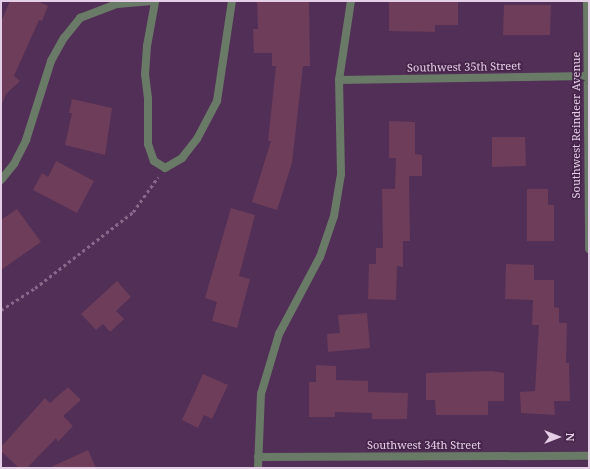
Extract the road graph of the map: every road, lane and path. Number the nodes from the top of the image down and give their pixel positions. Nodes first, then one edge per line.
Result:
1 (155, 1) edge
2 (232, 1) edge
3 (350, 1) edge
4 (587, 1) edge
5 (588, 76) edge
6 (339, 80) junction
7 (165, 168) junction
8 (1, 180) edge
9 (589, 249) edge
10 (1, 310) edge
11 (589, 456) edge
12 (258, 457) junction
13 (258, 468) edge

1 - 7 street
1 - 8 street
2 - 7 street
3 - 6 street
4 - 5 street, Southwest Reindeer Avenue
5 - 6 street, Southwest 35th Street
5 - 9 street, Southwest Reindeer Avenue
6 - 12 street
7 - 10 path
11 - 12 street, Southwest 34th Street
12 - 13 street

